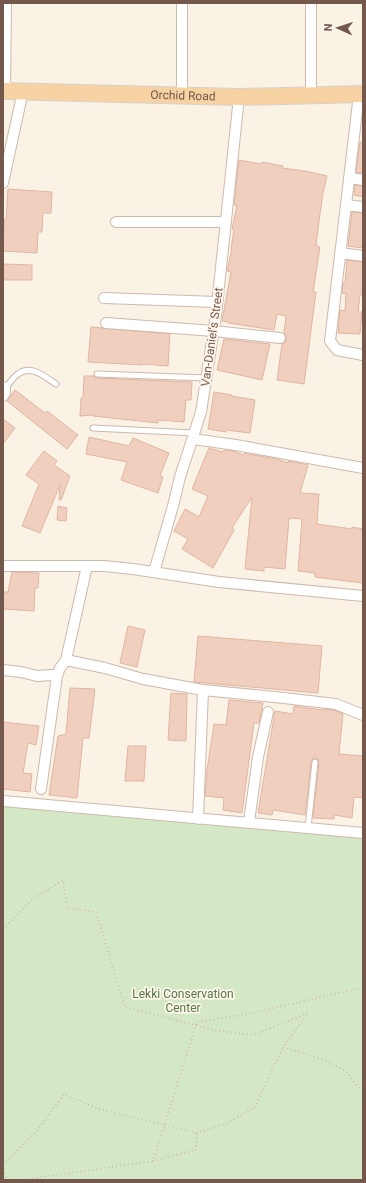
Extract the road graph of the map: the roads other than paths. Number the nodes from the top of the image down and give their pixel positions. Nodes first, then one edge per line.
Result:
1 (6, 3) edge
2 (182, 3) edge
3 (312, 3) edge
4 (4, 91) edge
5 (23, 91) junction
6 (361, 94) edge
7 (182, 95) junction
8 (311, 95) junction
9 (239, 97) junction
10 (349, 178) junction
11 (363, 180) edge
12 (3, 182) edge
13 (346, 205) junction
14 (363, 207) edge
15 (116, 222) dead end
16 (226, 222) junction
17 (340, 253) junction
18 (363, 256) edge
19 (104, 298) dead end
20 (217, 302) junction
21 (106, 323) dead end
22 (214, 331) junction
23 (280, 338) dead end
24 (363, 355) edge
25 (97, 374) dead end
26 (207, 378) junction
27 (56, 384) dead end
28 (4, 390) edge
29 (93, 428) dead end
30 (194, 436) junction
31 (363, 468) edge
32 (3, 566) edge
33 (87, 566) junction
34 (154, 572) junction
35 (363, 596) edge
36 (66, 660) junction
37 (3, 670) edge
38 (57, 676) junction
39 (203, 690) junction
40 (268, 712) dead end
41 (363, 715) edge
42 (315, 762) dead end
43 (41, 789) dead end
44 (3, 801) edge
45 (198, 819) junction
46 (249, 822) junction
47 (308, 828) junction
48 (363, 832) edge

1 - 4 street
2 - 7 street
3 - 8 street
4 - 5 main road, Orchid Road
5 - 7 main road, Orchid Road
5 - 12 street
6 - 8 main road, Orchid Road
6 - 10 street
7 - 9 main road, Orchid Road
8 - 9 main road, Orchid Road
9 - 16 street, Van-Daniel’s Street
10 - 11 street
10 - 13 street
13 - 14 street
13 - 17 street
15 - 16 street
16 - 20 street, Van-Daniel’s Street
17 - 18 street
17 - 24 street
19 - 20 street
20 - 22 street, Van-Daniel’s Street
21 - 22 street
22 - 23 street
22 - 26 street, Van-Daniel’s Street
25 - 26 lane
26 - 30 street, Van-Daniel’s Street
27 - 28 lane
29 - 30 lane
30 - 31 street
30 - 34 street, Van-Daniel’s Street
32 - 33 street
33 - 34 street
33 - 36 street
34 - 35 street
36 - 38 street
36 - 39 street
37 - 38 street
38 - 43 street
39 - 41 street
39 - 45 street
40 - 46 street
42 - 47 lane
44 - 45 street
45 - 46 street
46 - 47 street
47 - 48 street

